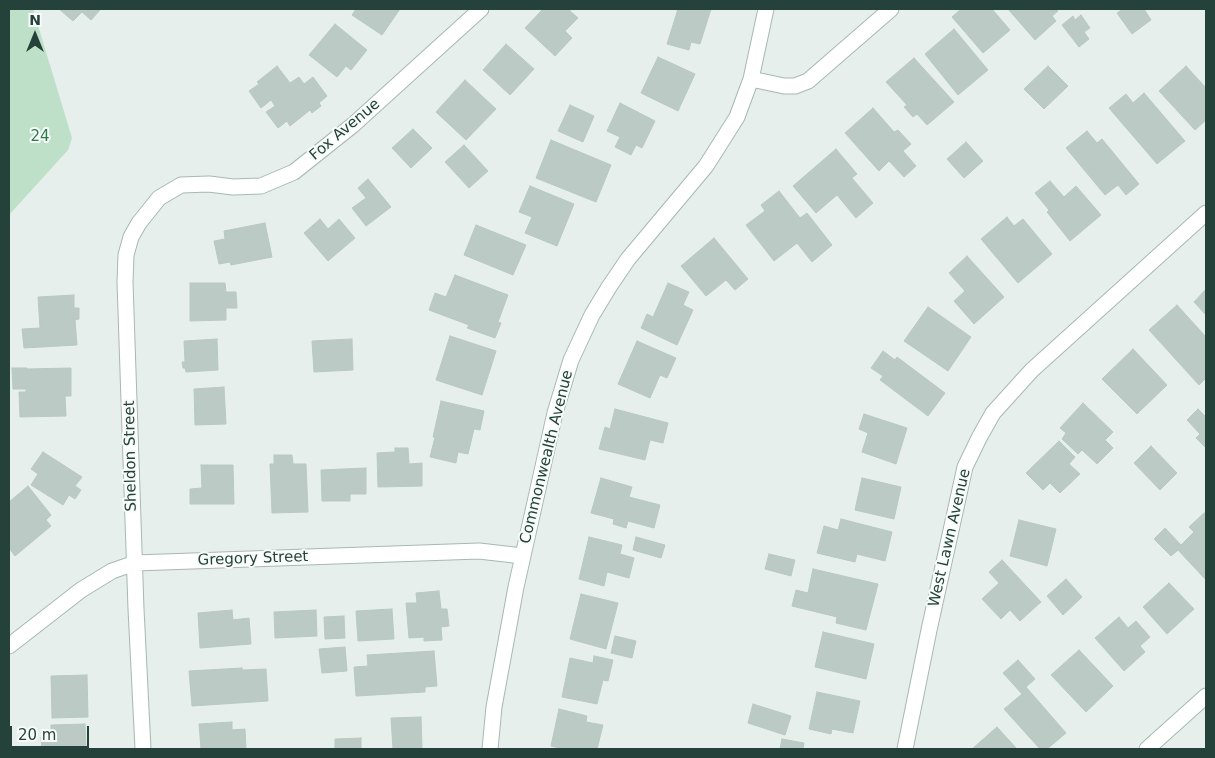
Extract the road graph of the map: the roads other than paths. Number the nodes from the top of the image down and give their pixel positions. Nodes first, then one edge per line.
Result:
1 (481, 9) edge
2 (766, 9) edge
3 (891, 9) edge
4 (751, 79) junction
5 (181, 185) joint
6 (1206, 213) edge
7 (523, 556) junction
8 (135, 563) junction
9 (9, 646) edge
10 (1206, 696) edge
11 (143, 749) edge
12 (490, 749) edge
13 (905, 749) edge
14 (1147, 749) edge

1 - 5 street, Fox Avenue
2 - 4 street, Commonwealth Avenue
3 - 4 street
4 - 7 street, Commonwealth Avenue
5 - 8 street, Sheldon Street
6 - 13 street, West Lawn Avenue
7 - 8 street, Gregory Street
7 - 12 street, Commonwealth Avenue
8 - 9 street, Gregory Street
8 - 11 street, Sheldon Street
10 - 14 street

